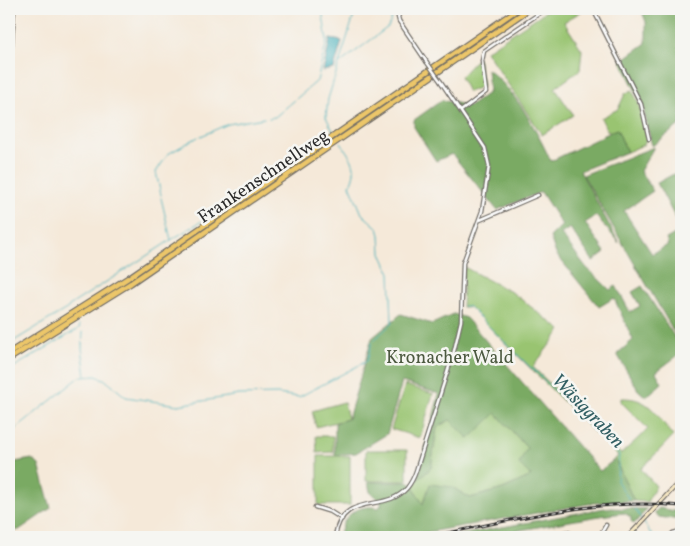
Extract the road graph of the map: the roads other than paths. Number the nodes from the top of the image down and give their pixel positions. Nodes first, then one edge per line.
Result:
1 (14, 9) edge
2 (401, 9) edge
3 (518, 9) edge
4 (529, 9) edge
5 (546, 9) edge
6 (593, 9) edge
7 (9, 86) edge
8 (461, 111) junction
9 (649, 139) dead end
10 (538, 194) dead end
11 (480, 220) junction
12 (9, 352) edge
13 (9, 359) edge
14 (681, 480) edge
15 (315, 507) dead end
16 (342, 519) junction
17 (606, 524) dead end
18 (681, 532) edge
19 (335, 537) edge
20 (529, 537) edge
21 (582, 537) edge
22 (599, 537) edge
23 (628, 537) edge
24 (670, 537) edge

1 - 7 street
2 - 8 street, bridge
3 - 12 highway, Frankenschnellweg
4 - 13 highway, Frankenschnellweg
5 - 8 street
6 - 9 street
8 - 11 street
10 - 11 street
11 - 16 street
14 - 23 main road
15 - 16 street
16 - 19 street
17 - 22 street
18 - 24 street
20 - 21 street

